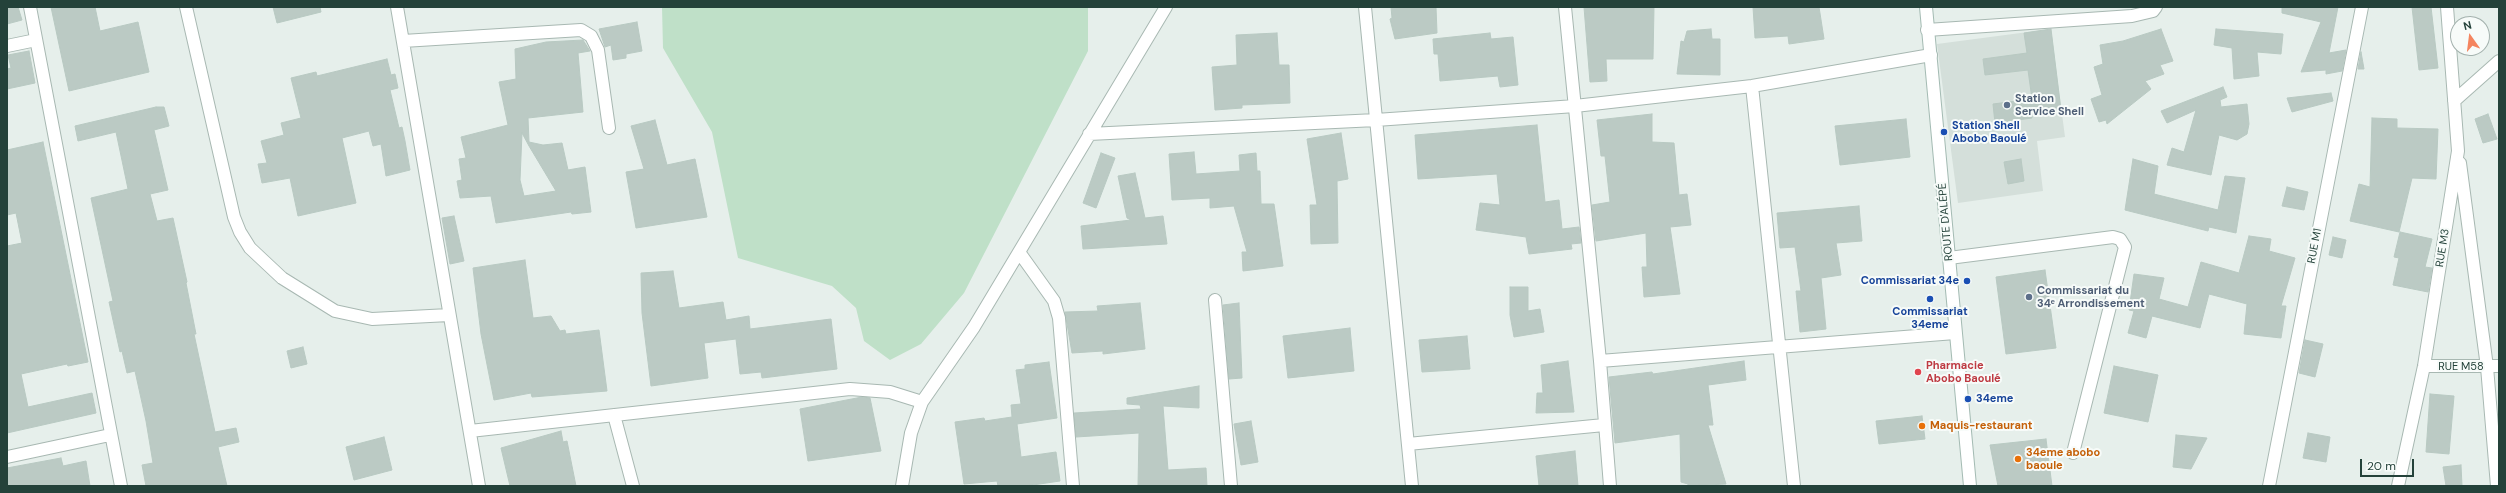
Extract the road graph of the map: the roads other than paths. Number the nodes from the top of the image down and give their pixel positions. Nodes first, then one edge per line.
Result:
1 (30, 7) edge
2 (186, 7) edge
3 (397, 7) edge
4 (1166, 7) edge
5 (1365, 7) edge
6 (1565, 7) edge
7 (1926, 7) edge
8 (2156, 7) edge
9 (2362, 7) edge
10 (2447, 7) edge
11 (1927, 30) junction
12 (36, 40) junction
13 (403, 41) junction
14 (7, 46) edge
15 (1931, 55) junction
16 (2499, 62) edge
17 (1752, 86) junction
18 (2454, 101) junction
19 (1575, 106) junction
20 (1376, 120) junction
21 (608, 128) dead end
22 (1089, 134) junction
23 (2458, 151) junction
24 (1019, 252) junction
25 (1949, 258) junction
26 (1215, 300) dead end
27 (449, 314) junction
28 (1955, 333) junction
29 (1780, 346) junction
30 (1600, 361) junction
31 (2424, 366) junction
32 (2493, 366) edge
33 (922, 402) junction
34 (614, 415) junction
35 (1604, 425) junction
36 (470, 431) junction
37 (110, 434) junction
38 (1408, 444) junction
39 (2073, 453) dead end
40 (7, 457) edge
41 (121, 486) edge
42 (479, 486) edge
43 (633, 486) edge
44 (902, 486) edge
45 (1073, 486) edge
46 (1230, 486) edge
47 (1412, 486) edge
48 (1610, 486) edge
49 (1794, 486) edge
50 (1970, 486) edge
51 (2269, 486) edge
52 (2398, 486) edge
53 (2497, 486) edge

1 - 12 street
2 - 27 street
3 - 13 street
4 - 22 street
5 - 20 street
6 - 19 street
7 - 11 street, ROUTE D'ALÉPÉ
8 - 11 street
9 - 51 street, RUE M1
10 - 18 street, RUE M3
11 - 15 street, ROUTE D'ALÉPÉ
12 - 14 street
12 - 37 street
13 - 21 street
13 - 27 street
15 - 17 street
15 - 25 street, ROUTE D'ALÉPÉ
16 - 18 street
17 - 19 street
17 - 29 street
18 - 23 street, RUE M3
19 - 20 street
19 - 30 street
20 - 22 street
20 - 38 street
22 - 24 street
23 - 31 street, RUE M3
23 - 32 street
24 - 33 street
24 - 45 street
25 - 28 street, ROUTE D'ALÉPÉ
25 - 39 street
26 - 46 street
27 - 36 street
28 - 29 street
28 - 50 street, ROUTE D'ALÉPÉ
29 - 30 street
29 - 49 street
30 - 35 street
31 - 32 street, RUE M58
31 - 52 street, RUE M3
32 - 53 street
33 - 34 street
33 - 44 street
34 - 36 street
34 - 43 street
35 - 38 street
35 - 48 street
36 - 42 street
37 - 40 street
37 - 41 street
38 - 47 street

